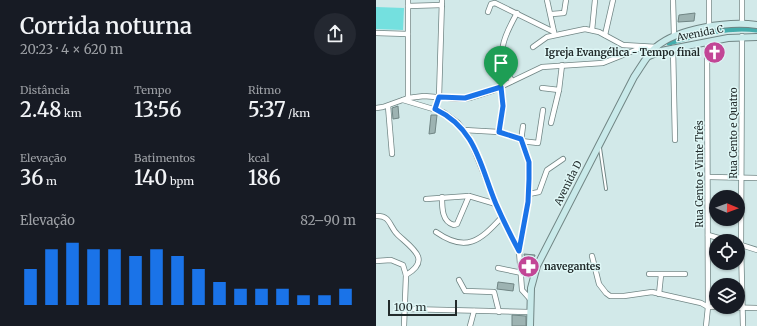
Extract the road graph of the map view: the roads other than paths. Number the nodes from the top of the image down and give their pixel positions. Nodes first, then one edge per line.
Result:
1 (408, 0) edge
2 (548, 0) edge
3 (566, 0) edge
4 (595, 0) edge
5 (613, 0) edge
6 (674, 0) edge
7 (709, 0) edge
8 (742, 0) edge
9 (442, 3) edge
10 (408, 6) junction
11 (488, 12) dead end
12 (517, 13) junction
13 (552, 14) junction
14 (742, 23) junction
15 (757, 25) edge
16 (710, 27) junction
17 (592, 30) junction
18 (376, 33) edge
19 (554, 33) junction
20 (408, 34) junction
21 (605, 35) junction
22 (674, 36) junction
23 (742, 36) junction
24 (757, 37) edge
25 (707, 42) junction
26 (533, 46) dead end
27 (643, 47) junction
28 (657, 47) junction
29 (673, 48) junction
30 (648, 56) junction
31 (562, 65) junction
32 (512, 81) junction
33 (501, 87) junction
34 (542, 88) dead end
35 (559, 90) junction
36 (439, 97) junction
37 (408, 99) junction
38 (388, 106) junction
39 (376, 108) edge
40 (435, 109) junction
41 (544, 110) dead end
42 (552, 123) dead end
43 (523, 126) dead end
44 (464, 130) junction
45 (499, 132) junction
46 (521, 140) junction
47 (675, 140) dead end
48 (600, 143) junction
49 (392, 154) dead end
50 (564, 159) dead end
51 (709, 177) junction
52 (741, 177) junction
53 (757, 178) edge
54 (606, 189) dead end
55 (529, 194) junction
56 (468, 196) junction
57 (442, 197) junction
58 (426, 199) dead end
59 (496, 204) junction
60 (376, 216) edge
61 (502, 217) junction
62 (436, 232) dead end
63 (740, 234) edge
64 (708, 235) joint
65 (745, 246) edge
66 (757, 250) edge
67 (519, 251) junction
68 (592, 256) dead end
69 (376, 261) edge
70 (498, 268) dead end
71 (522, 273) junction
72 (650, 274) dead end
73 (685, 274) dead end
74 (406, 275) junction
75 (660, 275) junction
76 (459, 280) dead end
77 (659, 294) junction
78 (530, 299) junction
79 (708, 307) junction
80 (745, 308) edge
81 (757, 308) edge
82 (405, 309) junction
83 (474, 311) junction
84 (499, 312) junction
85 (529, 312) junction
86 (743, 314) edge
87 (404, 326) edge
88 (470, 326) edge
89 (530, 326) edge
90 (706, 326) edge
91 (743, 326) edge

1 - 10 street
2 - 13 street
3 - 13 street
4 - 17 street
5 - 21 street
6 - 22 street
7 - 16 street
8 - 14 street
9 - 10 street
9 - 36 street
10 - 20 street
11 - 12 street
12 - 19 street
12 - 32 street
13 - 19 street
14 - 15 main road, Avenida D
14 - 16 main road, Avenida D
16 - 22 main road, Avenida D
17 - 19 street
17 - 21 street
18 - 20 street
19 - 26 street
20 - 37 street
21 - 27 street
22 - 28 main road, Avenida D
23 - 24 main road, Avenida C
23 - 25 main road, Avenida C
23 - 52 street, Rua Cento e Quatro
25 - 29 main road, Avenida C
25 - 51 street, Rua Cento e Vinte Três
27 - 28 street
27 - 31 street
28 - 30 main road, Avenida D
29 - 30 main road, Avenida C
29 - 47 street
30 - 48 main road, Avenida D
31 - 32 street
31 - 35 street
32 - 33 street
33 - 36 street
33 - 45 street
34 - 35 street
35 - 42 street
36 - 37 street
36 - 40 street
37 - 38 street
37 - 40 street
38 - 39 street
38 - 49 street
40 - 44 street
41 - 46 street
43 - 46 street
44 - 45 street
44 - 59 street
45 - 46 street
46 - 55 street
48 - 54 lane
48 - 78 main road, Avenida D
50 - 55 street
51 - 52 street
51 - 64 street, Rua Cento e Vinte Três
52 - 53 street
52 - 63 street, Rua Cento e Quatro
55 - 67 street
56 - 57 street
56 - 57 street
56 - 59 street
57 - 58 street
59 - 61 street
60 - 74 street
61 - 62 street
61 - 67 street
64 - 79 street, Rua Cento e Vinte Três
65 - 66 street
67 - 71 street
68 - 77 street
69 - 74 street
70 - 71 street
71 - 78 street
72 - 75 street
73 - 75 street
74 - 82 street
75 - 77 street
76 - 84 street
77 - 79 street
78 - 85 main road, Avenida D
79 - 90 street, Rua Cento e Vinte Três
80 - 81 street
82 - 83 street
82 - 87 street
83 - 84 street
83 - 88 street
84 - 85 street
85 - 89 main road, Avenida D
86 - 91 street, Rua Cento e Quatro

